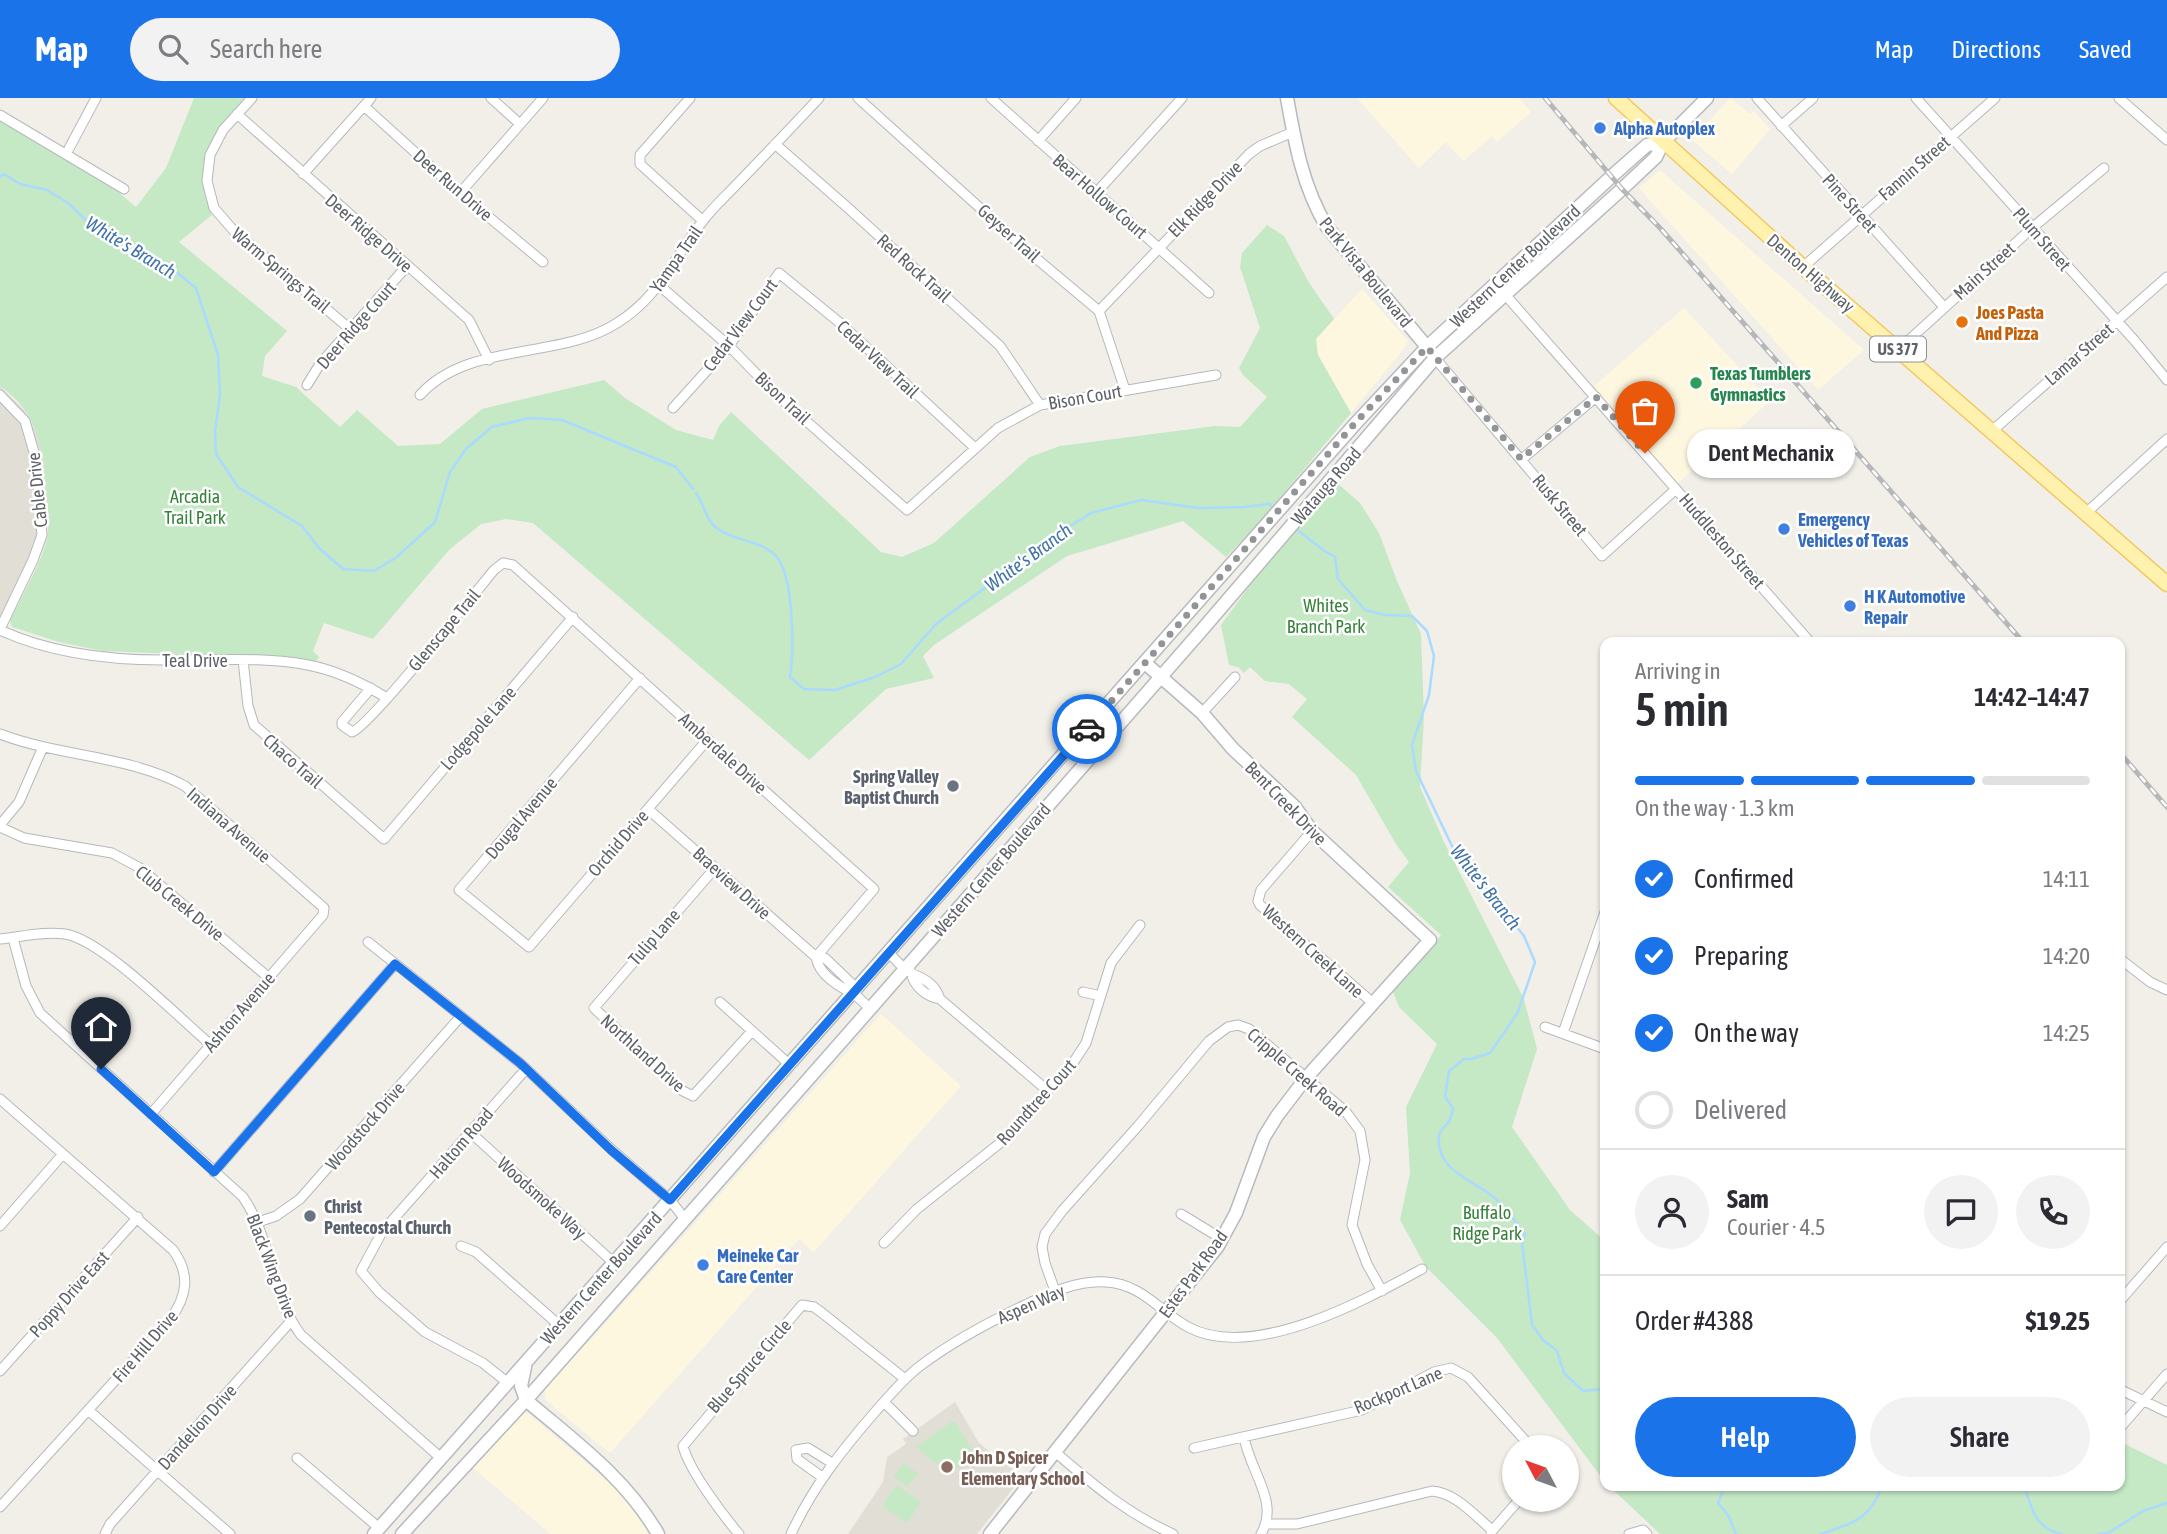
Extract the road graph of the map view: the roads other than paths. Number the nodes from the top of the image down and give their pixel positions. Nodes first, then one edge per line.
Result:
1 (96, 98) edge
2 (252, 98) edge
3 (491, 98) edge
4 (543, 98) edge
5 (690, 98) edge
6 (819, 98) edge
7 (858, 98) edge
8 (991, 98) edge
9 (1076, 98) edge
10 (1182, 98) edge
11 (1287, 98) edge
12 (1616, 98) edge
13 (1707, 98) edge
14 (1757, 98) edge
15 (1813, 98) edge
16 (1916, 98) edge
17 (1995, 98) edge
18 (2119, 98) edge
19 (367, 102) edge
20 (237, 114) junction
21 (0, 115) edge
22 (520, 124) junction
23 (1781, 126) junction
24 (1293, 132) junction
25 (1951, 135) junction
26 (2167, 140) edge
27 (1038, 141) junction
28 (1663, 142) junction
29 (775, 144) junction
30 (66, 154) junction
31 (2104, 169) dead end
32 (303, 174) junction
33 (124, 188) dead end
34 (460, 192) junction
35 (1096, 193) junction
36 (1861, 214) junction
37 (702, 221) junction
38 (2032, 228) junction
39 (1159, 248) junction
40 (543, 262) dead end
41 (407, 266) junction
42 (1804, 267) junction
43 (779, 273) joint
44 (2167, 277) edge
45 (1495, 283) junction
46 (660, 286) junction
47 (1209, 293) dead end
48 (1505, 294) junction
49 (1944, 307) junction
50 (1099, 311) junction
51 (2116, 321) junction
52 (350, 329) junction
53 (729, 346) junction
54 (1427, 347) junction
55 (1899, 350) junction
56 (1435, 358) junction
57 (489, 360) junction
58 (1216, 375) dead end
59 (2167, 380) edge
60 (307, 385) dead end
61 (1125, 390) junction
62 (0, 395) edge
63 (420, 395) dead end
64 (1596, 397) junction
65 (1040, 405) junction
66 (673, 408) dead end
67 (1992, 431) junction
68 (2167, 439) edge
69 (975, 448) junction
70 (1521, 459) junction
71 (1676, 489) junction
72 (907, 510) joint
73 (2086, 513) junction
74 (503, 564) joint
75 (2167, 584) edge
76 (573, 617) junction
77 (1186, 618) junction
78 (0, 629) edge
79 (1201, 631) junction
80 (1806, 637) edge
81 (243, 660) junction
82 (1145, 663) junction
83 (1161, 677) junction
84 (1235, 677) dead end
85 (640, 678) junction
86 (371, 688) junction
87 (387, 698) junction
88 (1202, 713) junction
89 (0, 734) edge
90 (708, 739) junction
91 (43, 747) junction
92 (648, 808) junction
93 (0, 826) edge
94 (1312, 831) junction
95 (384, 839) joint
96 (715, 867) junction
97 (324, 908) joint
98 (1140, 925) dead end
99 (13, 938) junction
100 (0, 939) edge
101 (1430, 940) joint
102 (1600, 940) edge
103 (368, 942) dead end
104 (528, 947) joint
105 (888, 953) junction
106 (816, 957) junction
107 (2125, 963) edge
108 (395, 964) junction
109 (908, 970) junction
110 (269, 978) junction
111 (2167, 990) edge
112 (1083, 992) dead end
113 (853, 993) junction
114 (1101, 996) junction
115 (720, 1002) dead end
116 (1373, 1003) junction
117 (594, 1008) joint
118 (870, 1009) junction
119 (461, 1016) junction
120 (1545, 1027) dead end
121 (752, 1031) junction
122 (1563, 1033) junction
123 (211, 1045) junction
124 (1600, 1047) edge
125 (790, 1065) junction
126 (526, 1069) junction
127 (1306, 1078) junction
128 (1048, 1090) junction
129 (0, 1099) edge
130 (151, 1114) junction
131 (470, 1132) junction
132 (63, 1154) junction
133 (214, 1172) junction
134 (670, 1200) junction
135 (1181, 1214) dead end
136 (138, 1217) junction
137 (685, 1219) junction
138 (258, 1222) junction
139 (0, 1226) edge
140 (1223, 1239) junction
141 (884, 1243) dead end
142 (461, 1246) dead end
143 (2167, 1247) edge
144 (614, 1263) junction
145 (1422, 1269) dead end
146 (1055, 1291) junction
147 (1382, 1291) junction
148 (2125, 1295) edge
149 (1167, 1312) junction
150 (291, 1321) junction
151 (559, 1325) junction
152 (526, 1363) junction
153 (0, 1371) edge
154 (2167, 1374) edge
155 (905, 1379) junction
156 (508, 1383) junction
157 (2125, 1392) edge
158 (526, 1400) junction
159 (2144, 1401) junction
160 (491, 1402) junction
161 (884, 1402) junction
162 (88, 1410) junction
163 (2167, 1412) edge
164 (2125, 1422) edge
165 (912, 1431) dead end
166 (1520, 1435) edge
167 (1244, 1437) junction
168 (1194, 1448) dead end
169 (1055, 1452) junction
170 (474, 1456) junction
171 (297, 1458) dead end
172 (441, 1458) junction
173 (832, 1463) junction
174 (158, 1471) junction
175 (822, 1477) junction
176 (437, 1497) junction
177 (0, 1507) edge
178 (1508, 1512) edge
179 (1266, 1524) junction
180 (376, 1531) edge
181 (1491, 1532) edge
182 (105, 1534) edge
183 (230, 1534) edge
184 (402, 1534) edge
185 (658, 1534) edge
186 (739, 1534) edge
187 (792, 1534) edge
188 (990, 1534) edge
189 (1173, 1534) edge
190 (1261, 1534) edge
191 (1629, 1534) edge
192 (1647, 1534) edge

1 - 30 street
2 - 20 street, Warm Springs Trail
3 - 22 street
4 - 22 street
5 - 37 street
6 - 29 street, Yampa Trail
7 - 50 street, Geyser Trail
8 - 27 street, Bear Hollow Court
9 - 27 street
10 - 35 street
11 - 24 main road, Park Vista Boulevard
12 - 28 main road, Denton Highway / US 377
13 - 28 main road, Watauga Road
14 - 23 street, Pine Street
15 - 23 street
16 - 25 street, Plum Street
17 - 25 street, Fannin Street
18 - 26 street
19 - 32 street
19 - 34 street, Deer Run Drive
20 - 32 street, Deer Ridge Drive
20 - 52 street, Warm Springs Trail
21 - 30 street
22 - 34 street
23 - 36 street, Pine Street
24 - 39 street, Elk Ridge Drive
24 - 54 main road, Park Vista Boulevard
25 - 36 street, Fannin Street
25 - 38 street, Plum Street
27 - 35 street, Bear Hollow Court
28 - 42 main road, Denton Highway / US 377
28 - 45 main road, Western Center Boulevard
28 - 48 main road, Watauga Road
29 - 37 street, Yampa Trail
29 - 65 street, Red Rock Trail
30 - 33 street
31 - 38 street, Main Street
32 - 41 street, Deer Ridge Drive
34 - 40 street, Deer Run Drive
35 - 39 street, Bear Hollow Court
36 - 42 street, Fannin Street
36 - 49 street, Pine Street
37 - 46 street, Yampa Trail
38 - 49 street, Main Street
38 - 51 street, Plum Street
39 - 47 street, Bear Hollow Court
39 - 50 street, Elk Ridge Drive
41 - 52 street, Deer Ridge Court
41 - 57 street, Deer Ridge Drive
42 - 55 main road, Denton Highway / US 377
43 - 53 street, Cedar View Court
43 - 69 street, Cedar View Trail
44 - 51 street, Lamar Street
45 - 48 street, Huddleston Street
45 - 54 main road, Western Center Boulevard
46 - 53 street, Bison Trail
46 - 57 street, Yampa Trail
48 - 56 main road, Watauga Road
48 - 64 street, Huddleston Street
49 - 55 street, Main Street
50 - 61 street
51 - 59 street, Plum Street
51 - 67 street, Lamar Street
52 - 60 street, Deer Ridge Court
53 - 66 street, Cedar View Court
53 - 72 street, Bison Trail
54 - 56 main road, Park Vista Boulevard
54 - 77 main road, Western Center Boulevard
55 - 67 main road, Denton Highway / US 377
56 - 70 street, Rusk Street
56 - 79 main road, Watauga Road
57 - 63 street, Yampa Trail
58 - 61 street, Bison Court
61 - 65 street, Bison Court
62 - 78 street, Cable Drive
64 - 70 street
64 - 71 street, Huddleston Street
65 - 69 street, Bison Court
67 - 73 main road, Denton Highway / US 377
68 - 73 street
69 - 72 street, Bison Court
70 - 71 street, Rusk Street
71 - 80 street, Huddleston Street
73 - 75 main road, Denton Highway / US 377
74 - 76 street, Amberdale Drive
74 - 87 street, Glenscape Trail
76 - 85 street, Amberdale Drive
76 - 95 street, Lodgepole Lane
77 - 79 main road
77 - 82 main road, Western Center Boulevard
78 - 81 street, Teal Drive
79 - 83 main road, Watauga Road
81 - 86 street, Teal Drive
81 - 95 street, Chaco Trail
82 - 83 main road, Bent Creek Drive
82 - 105 main road, Western Center Boulevard
83 - 88 main road, Bent Creek Drive
83 - 109 main road, Western Center Boulevard
84 - 88 street
85 - 90 street, Amberdale Drive
85 - 104 street, Dougal Avenue
86 - 87 street, Teal Drive
86 - 87 street, Glenscape Trail
88 - 94 main road, Bent Creek Drive
89 - 91 street, Indiana Avenue
90 - 92 street, Orchid Drive
90 - 106 street, Amberdale Drive
91 - 93 street
91 - 97 street, Indiana Avenue
92 - 96 street, Braeview Drive
92 - 104 street, Orchid Drive
93 - 110 street, Club Creek Drive
94 - 101 main road, Bent Creek Drive
94 - 116 street, Western Creek Lane
96 - 106 street, Braeview Drive
96 - 117 street, Tulip Lane
97 - 110 street, Ashton Avenue
98 - 114 street, Roundtree Court
99 - 100 street
99 - 123 street
99 - 130 street, Black Wing Drive
101 - 116 main road, Estes Park Road
102 - 122 street
103 - 108 street
105 - 109 street
105 - 113 main road, Western Center Boulevard
106 - 113 street, Braeview Drive
107 - 111 street
108 - 119 street
108 - 133 street
109 - 118 main road, Western Center Boulevard
109 - 128 street
110 - 123 street, Ashton Avenue
112 - 114 street
113 - 118 street, Braeview Drive
113 - 125 main road, Western Center Boulevard
114 - 128 street, Roundtree Court
115 - 121 street
116 - 127 main road, Estes Park Road
117 - 121 street, Northland Drive
118 - 137 main road, Western Center Boulevard
119 - 126 street
119 - 138 street, Woodstock Drive
120 - 122 street
121 - 125 street
122 - 124 street
123 - 130 street, Ashton Avenue
125 - 134 main road, Western Center Boulevard
126 - 131 street, Haltom Road
126 - 134 street
127 - 140 main road, Estes Park Road
127 - 146 street, Cripple Creek Road
127 - 147 street, Cripple Creek Road
128 - 141 street, Roundtree Court
129 - 132 street, Fire Hill Drive
130 - 133 street, Black Wing Drive
131 - 144 street, Woodsmoke Way
131 - 156 street, Haltom Road
132 - 136 street, Fire Hill Drive
132 - 139 street
133 - 138 street, Black Wing Drive
134 - 137 street
134 - 144 main road, Western Center Boulevard
135 - 140 street
136 - 153 street, Poppy Drive East
136 - 162 street, Fire Hill Drive
137 - 158 main road, Western Center Boulevard
138 - 150 street, Black Wing Drive
140 - 149 main road, Estes Park Road
142 - 151 street
143 - 148 street
144 - 151 main road, Western Center Boulevard
145 - 147 street, Aspen Way
146 - 149 street, Aspen Way
146 - 155 street, Aspen Way
147 - 149 street, Aspen Way
149 - 169 main road, Estes Park Road
150 - 172 street, Black Wing Drive
150 - 174 street, Dandelion Drive
151 - 152 main road, Western Center Boulevard
152 - 156 main road, Western Center Boulevard
152 - 158 main road
154 - 159 street
155 - 161 street, Aspen Way
155 - 186 street, Blue Spruce Circle
156 - 160 main road, Western Center Boulevard
157 - 159 street
158 - 160 main road
158 - 170 main road, Western Center Boulevard
158 - 185 main road
159 - 163 street
159 - 164 street
160 - 172 main road, Western Center Boulevard
161 - 165 street
161 - 173 street, Aspen Way
162 - 174 street
162 - 177 street, Fire Hill Drive
166 - 167 street, Rockport Lane
167 - 168 street, Rockport Lane
167 - 179 street
169 - 188 main road, Estes Park Road
169 - 189 street
170 - 172 main road
170 - 176 main road, Western Center Boulevard
171 - 180 street
172 - 176 main road
172 - 180 main road, Western Center Boulevard
173 - 175 street, Aspen Way
173 - 175 street
174 - 182 street, Dandelion Drive
174 - 183 street
175 - 187 street, Aspen Way
176 - 184 main road, Western Center Boulevard
178 - 181 street
179 - 181 street
179 - 190 street
191 - 192 street

